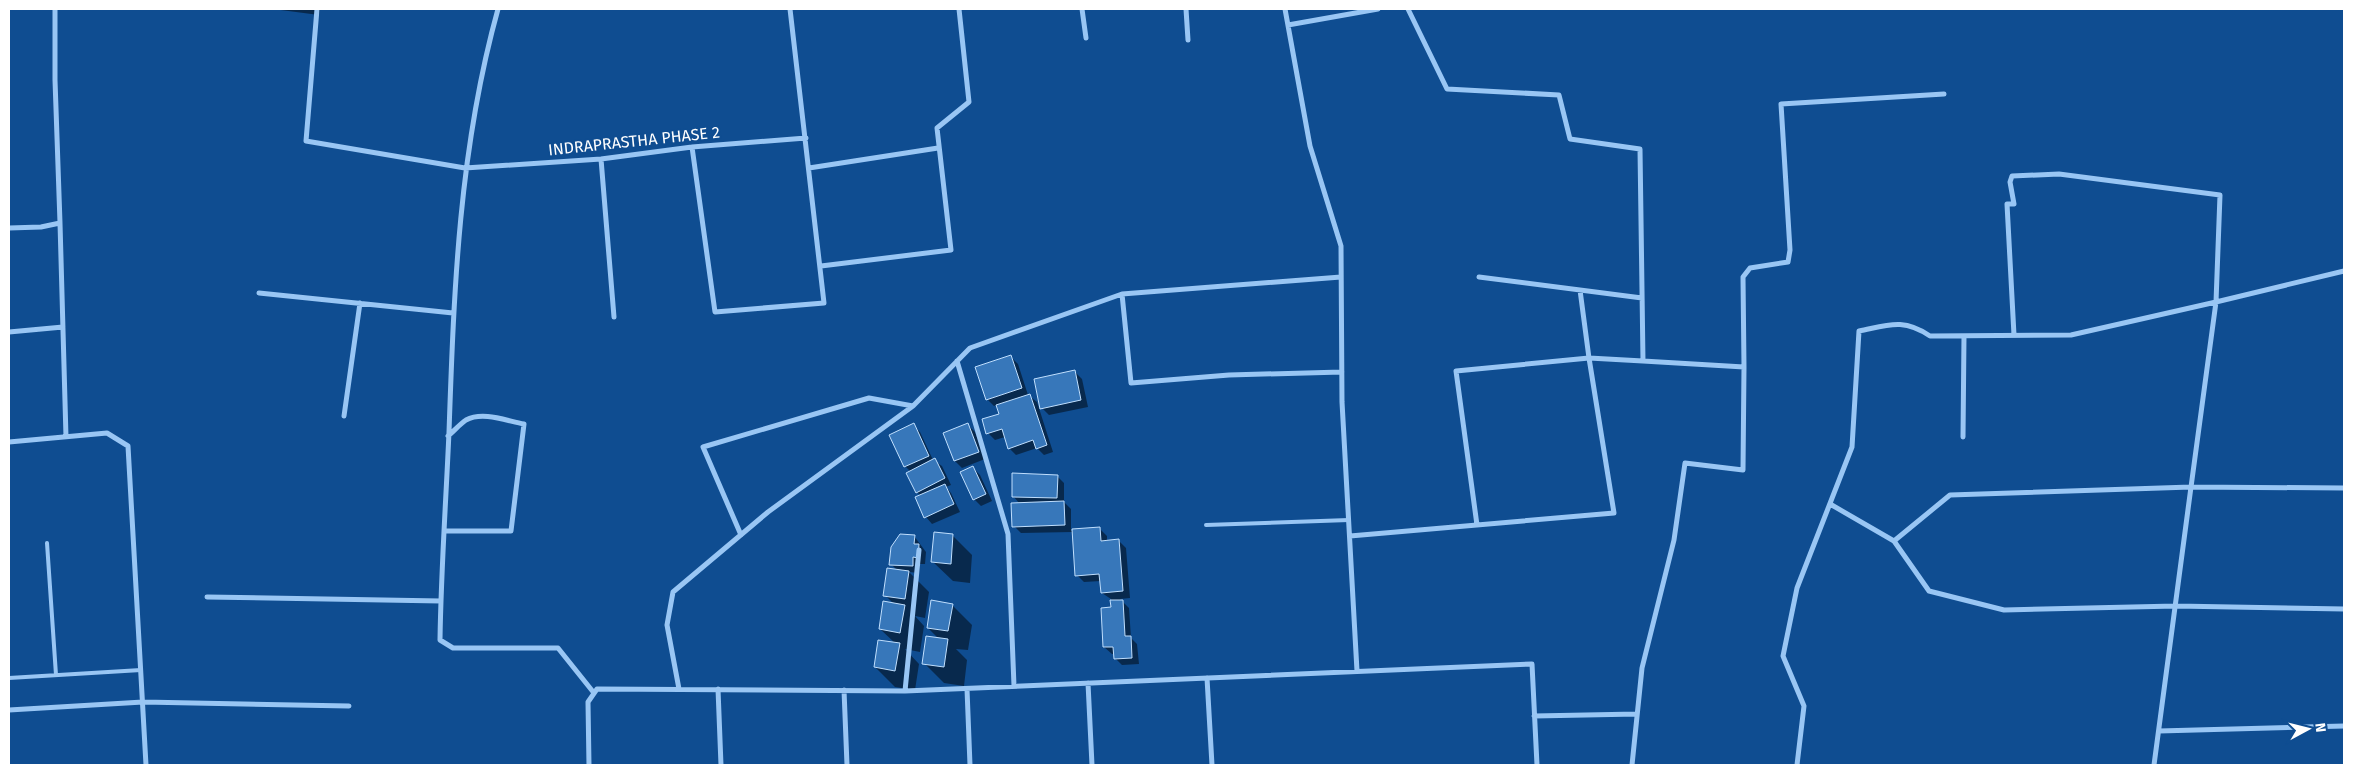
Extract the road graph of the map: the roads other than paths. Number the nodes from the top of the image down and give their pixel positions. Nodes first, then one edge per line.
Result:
1 (56, 9) edge
2 (317, 9) edge
3 (498, 9) edge
4 (790, 9) edge
5 (959, 9) edge
6 (1082, 9) edge
7 (1186, 9) edge
8 (1285, 9) edge
9 (1378, 9) edge
10 (1408, 9) edge
11 (1288, 25) junction
12 (1086, 38) dead end
13 (1188, 40) dead end
14 (1944, 94) dead end
15 (806, 138) junction
16 (692, 147) junction
17 (938, 148) junction
18 (601, 159) junction
19 (465, 168) junction
20 (809, 168) junction
21 (60, 223) junction
22 (9, 228) edge
23 (821, 266) junction
24 (2344, 270) edge
25 (1341, 277) junction
26 (1480, 277) dead end
27 (1580, 290) junction
28 (259, 292) dead end
29 (1122, 294) junction
30 (1642, 298) junction
31 (2216, 302) junction
32 (360, 303) junction
33 (453, 313) junction
34 (614, 317) dead end
35 (63, 327) junction
36 (9, 332) edge
37 (2014, 335) junction
38 (1964, 336) junction
39 (1589, 358) junction
40 (957, 361) junction
41 (1643, 361) junction
42 (1744, 368) junction
43 (1342, 372) junction
44 (914, 406) junction
45 (344, 416) dead end
46 (448, 436) junction
47 (66, 437) junction
48 (1963, 437) dead end
49 (9, 442) edge
50 (2191, 488) junction
51 (2344, 488) edge
52 (1830, 504) junction
53 (1348, 520) junction
54 (1206, 524) dead end
55 (1477, 525) junction
56 (444, 531) junction
57 (741, 536) junction
58 (1350, 536) junction
59 (1894, 541) junction
60 (47, 543) dead end
61 (919, 550) dead end
62 (207, 597) dead end
63 (441, 601) junction
64 (2176, 606) junction
65 (2344, 609) edge
66 (141, 670) junction
67 (1357, 671) junction
68 (56, 675) junction
69 (9, 678) edge
70 (1206, 678) junction
71 (1088, 683) junction
72 (1014, 686) junction
73 (967, 688) junction
74 (679, 689) junction
75 (718, 689) junction
76 (844, 690) junction
77 (905, 691) junction
78 (594, 693) junction
79 (143, 702) junction
80 (349, 706) dead end
81 (9, 710) edge
82 (1637, 714) junction
83 (1534, 716) junction
84 (2344, 726) edge
85 (2159, 731) junction
86 (146, 765) edge
87 (589, 765) edge
88 (720, 765) edge
89 (846, 765) edge
90 (970, 765) edge
91 (1092, 765) edge
92 (1212, 765) edge
93 (1537, 765) edge
94 (1632, 765) edge
95 (1797, 765) edge
96 (2154, 765) edge

1 - 21 street
2 - 19 street, INDRAPRASTHA PHASE 2
3 - 19 street
4 - 15 street
5 - 17 street
6 - 12 street
7 - 13 street
8 - 11 street
9 - 11 street
10 - 30 street
11 - 25 street
14 - 42 street
15 - 16 street, INDRAPRASTHA PHASE 2
15 - 20 street
16 - 18 street, INDRAPRASTHA PHASE 2
16 - 23 street
17 - 20 street
17 - 23 street
18 - 19 street, INDRAPRASTHA PHASE 2
18 - 34 street
19 - 33 street
20 - 23 street
21 - 22 street
21 - 35 street
24 - 31 street
25 - 29 street
25 - 43 street
26 - 27 street
27 - 30 street
27 - 39 street
28 - 32 street
29 - 40 street
29 - 43 street
30 - 41 street
31 - 37 street
31 - 37 street
31 - 50 street
32 - 33 street
32 - 45 street
33 - 46 street
35 - 36 street
35 - 47 street
37 - 38 street
38 - 48 street
38 - 52 street
39 - 41 street
39 - 55 street
39 - 55 street
40 - 44 street
40 - 72 street
41 - 42 street
42 - 82 street
43 - 53 street
44 - 57 street
44 - 57 street
46 - 56 street
46 - 56 street
47 - 49 street
47 - 66 street
50 - 51 street
50 - 59 street
50 - 64 street
52 - 59 street
52 - 95 street
53 - 54 lane
53 - 58 street
55 - 58 street
56 - 63 street
57 - 74 street
58 - 67 street
59 - 64 street
60 - 68 lane
61 - 77 street
62 - 63 street
63 - 78 street
64 - 65 street
64 - 85 street
66 - 68 lane
66 - 79 street
67 - 70 street
67 - 83 street
68 - 69 lane
70 - 71 street
70 - 92 street
71 - 72 street
71 - 91 street
72 - 73 street
73 - 77 street
73 - 90 street
74 - 75 street
74 - 78 street
75 - 76 street
75 - 88 street
76 - 77 street
76 - 89 street
78 - 87 street
79 - 80 street
79 - 81 street
79 - 86 street
82 - 83 street
82 - 94 street
83 - 93 street
84 - 85 street
85 - 96 street

